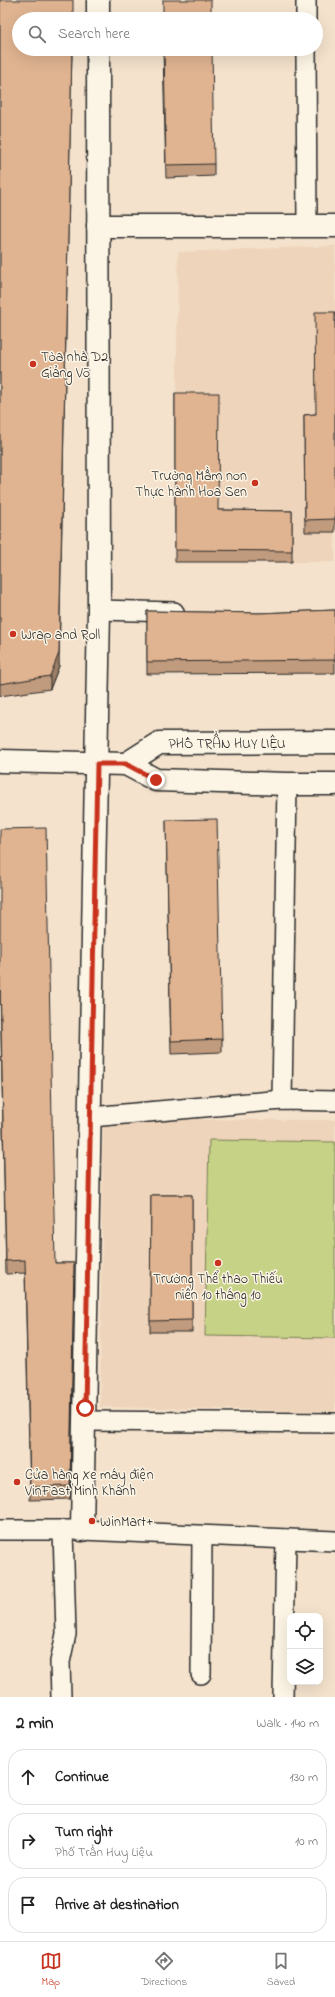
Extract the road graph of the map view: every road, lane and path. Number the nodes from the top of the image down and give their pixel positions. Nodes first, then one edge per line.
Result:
1 (98, 0) edge
2 (306, 0) edge
3 (98, 12) edge
4 (306, 12) edge
5 (98, 56) edge
6 (306, 56) edge
7 (98, 226) junction
8 (307, 226) junction
9 (335, 226) edge
10 (99, 610) junction
11 (191, 613) edge
12 (335, 742) edge
13 (0, 761) edge
14 (97, 764) junction
15 (126, 764) junction
16 (287, 784) junction
17 (335, 784) edge
18 (282, 1100) junction
19 (335, 1101) edge
20 (91, 1117) junction
21 (85, 1421) junction
22 (335, 1423) edge
23 (0, 1530) edge
24 (72, 1530) junction
25 (202, 1536) junction
26 (286, 1540) junction
27 (335, 1541) edge
28 (201, 1674) dead end
29 (62, 1697) edge
30 (283, 1697) edge

1 - 3 street
2 - 4 lane
5 - 7 street
6 - 8 lane
7 - 8 street
7 - 10 street
8 - 9 street
10 - 11 lane
10 - 14 street
12 - 15 street, PHỐ TRẦN HUY LIỆU
13 - 14 street
14 - 15 street
14 - 20 street
15 - 16 street
16 - 17 street
16 - 18 lane
18 - 19 lane
18 - 20 lane
20 - 21 street
21 - 22 lane
21 - 24 street
23 - 24 lane
24 - 25 lane
24 - 29 lane
25 - 26 lane
25 - 28 lane
26 - 27 lane
26 - 30 lane

